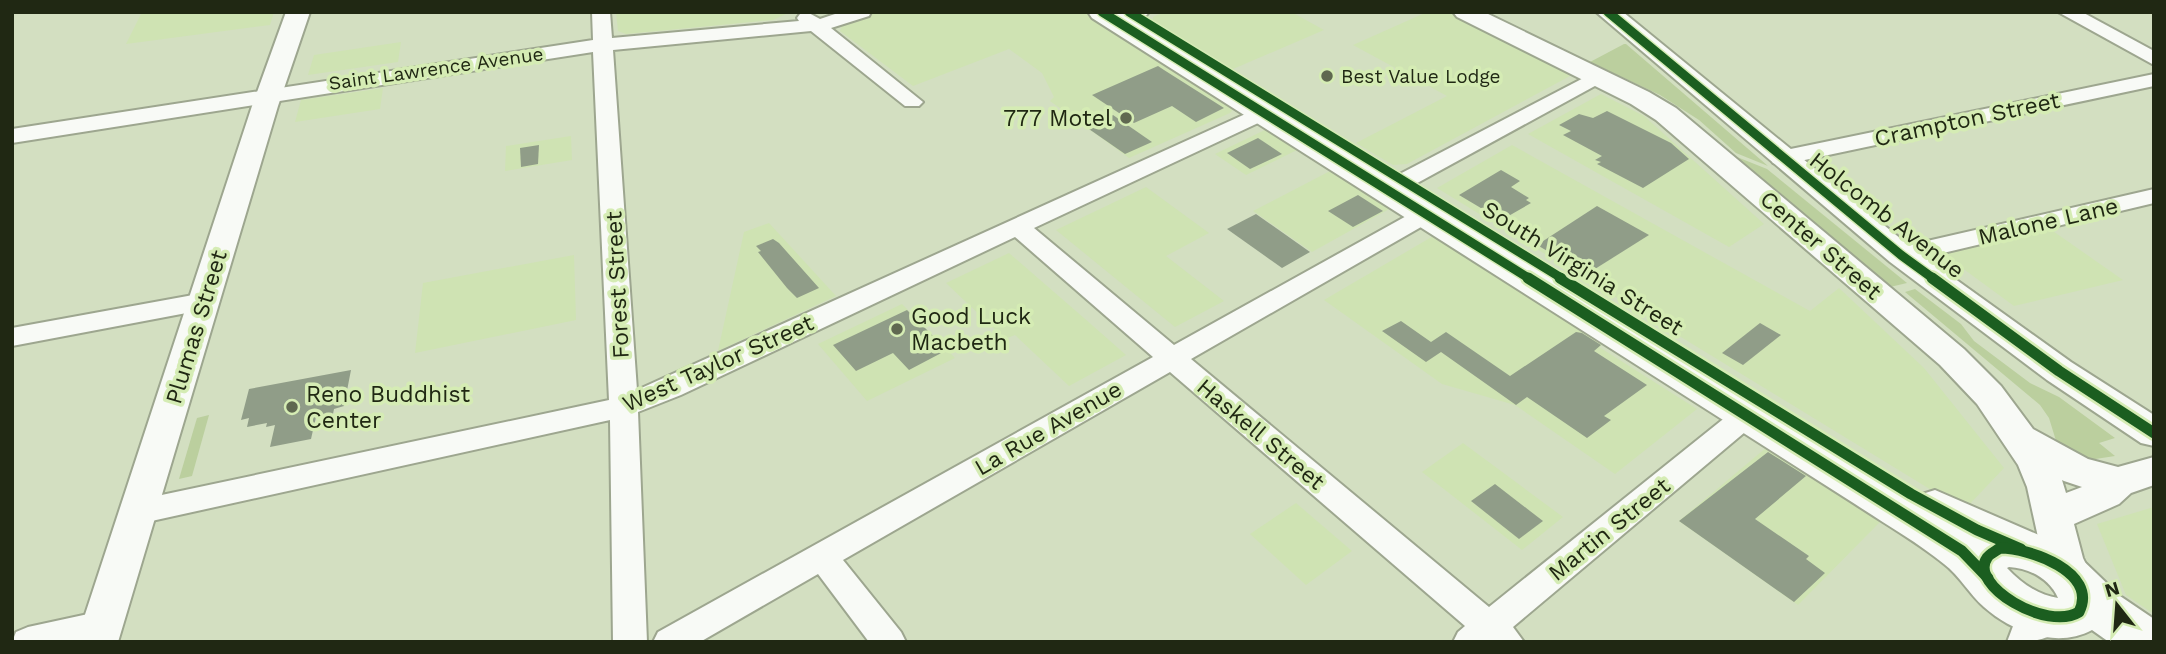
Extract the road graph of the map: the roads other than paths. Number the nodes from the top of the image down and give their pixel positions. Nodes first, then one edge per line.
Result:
1 (298, 12) edge
2 (601, 12) edge
3 (862, 12) edge
4 (1465, 12) edge
5 (1608, 12) edge
6 (2067, 12) edge
7 (1124, 13) edge
8 (808, 18) edge
9 (602, 45) junction
10 (2154, 60) edge
11 (1597, 77) junction
12 (2154, 80) edge
13 (269, 95) junction
14 (912, 102) dead end
15 (1278, 113) junction
16 (12, 136) edge
17 (1781, 158) junction
18 (1402, 182) junction
19 (2154, 196) edge
20 (1427, 214) junction
21 (1016, 226) junction
22 (1901, 255) junction
23 (204, 302) junction
24 (12, 337) edge
25 (1171, 358) junction
26 (623, 407) junction
27 (1747, 415) junction
28 (2154, 433) edge
29 (2021, 437) junction
30 (2136, 477) edge
31 (138, 512) junction
32 (2021, 548) junction
33 (822, 556) junction
34 (2057, 609) edge
35 (99, 633) edge
36 (1488, 636) edge
37 (27, 642) edge
38 (630, 642) edge
39 (670, 642) edge
40 (889, 642) edge
41 (2110, 642) edge
42 (2149, 642) edge

1 - 13 street, Plumas Street
2 - 9 street, Forest Street
3 - 8 street, Saint Lawrence Avenue
4 - 11 street, Center Street
5 - 17 street, Holcomb Avenue
6 - 10 street
7 - 15 main road, South Virginia Street
8 - 9 street, Saint Lawrence Avenue
8 - 14 street
9 - 13 street, Saint Lawrence Avenue
9 - 26 street, Forest Street
11 - 18 street
11 - 29 street, Center Street
12 - 17 street, Crampton Street
13 - 16 street, Saint Lawrence Avenue
13 - 23 street, Plumas Street
15 - 18 main road, South Virginia Street
15 - 20 main road, South Virginia Street
15 - 21 street, West Taylor Street
17 - 22 street, Holcomb Avenue
18 - 32 main road, South Virginia Street
19 - 22 street, Malone Lane
20 - 25 street, La Rue Avenue
20 - 27 main road, South Virginia Street
21 - 25 street, Haskell Street
21 - 26 street, West Taylor Street
22 - 28 street, Holcomb Avenue
23 - 24 street
23 - 31 street, Plumas Street
25 - 33 street, La Rue Avenue
25 - 36 street, Haskell Street
26 - 31 street, West Taylor Street
26 - 38 street, Forest Street
27 - 32 main road, South Virginia Street
27 - 36 street, Martin Street
29 - 30 street
29 - 32 street, Center Street
30 - 32 street
31 - 35 street, Plumas Street
32 - 34 street, Center Street
32 - 34 main road
33 - 39 street, La Rue Avenue
33 - 40 street
34 - 41 main road
34 - 42 main road
35 - 37 street

